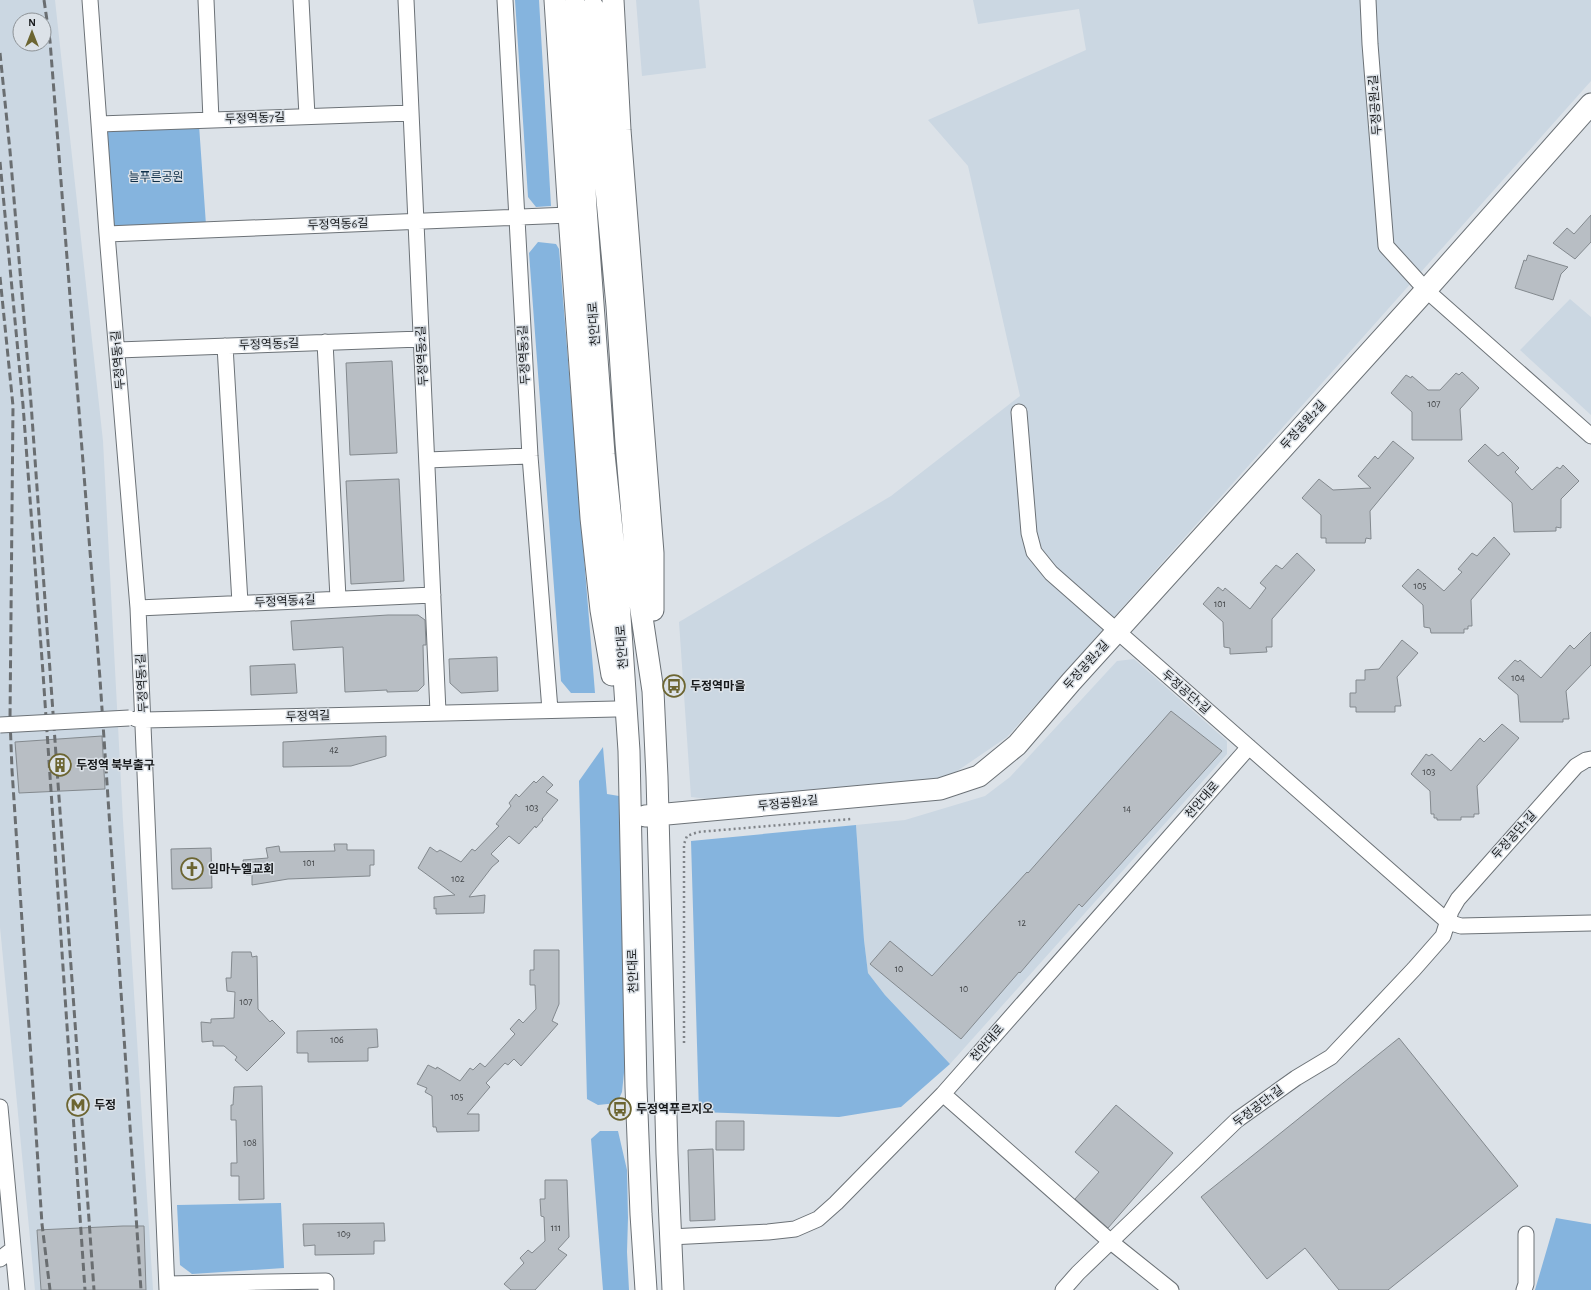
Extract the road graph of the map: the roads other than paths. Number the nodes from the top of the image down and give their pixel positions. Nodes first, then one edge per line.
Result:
1 (90, 0) edge
2 (206, 0) edge
3 (301, 0) edge
4 (406, 0) edge
5 (505, 0) edge
6 (555, 0) edge
7 (613, 0) edge
8 (1368, 0) edge
9 (1591, 104) edge
10 (411, 113) junction
11 (307, 116) junction
12 (211, 120) junction
13 (99, 124) junction
14 (569, 215) junction
15 (516, 217) junction
16 (416, 221) junction
17 (107, 234) junction
18 (1426, 290) junction
19 (421, 338) junction
20 (325, 342) junction
21 (225, 346) junction
22 (118, 350) junction
23 (1020, 412) dead end
24 (1591, 436) edge
25 (530, 456) junction
26 (426, 460) junction
27 (432, 594) junction
28 (338, 598) junction
29 (240, 603) junction
30 (138, 608) junction
31 (1117, 631) junction
32 (653, 690) junction
33 (616, 709) junction
34 (550, 710) junction
35 (438, 712) junction
36 (144, 720) junction
37 (0, 725) edge
38 (1249, 747) junction
39 (629, 751) junction
40 (1591, 759) edge
41 (658, 815) junction
42 (630, 818) junction
43 (1448, 922) junction
44 (1591, 923) edge
45 (942, 1094) junction
46 (0, 1107) edge
47 (1526, 1234) dead end
48 (670, 1237) junction
49 (1111, 1242) junction
50 (13, 1249) junction
51 (0, 1259) edge
52 (167, 1287) edge
53 (17, 1290) edge
54 (326, 1290) edge
55 (646, 1290) edge
56 (673, 1290) edge
57 (1064, 1290) edge
58 (1171, 1290) edge
59 (1524, 1290) edge

1 - 13 street, 두정역동1길
2 - 12 street
3 - 11 street
4 - 10 street, 두정역동2길
5 - 15 street, 두정역동3길
6 - 14 main road
7 - 32 main road
8 - 18 street, 두정공원2길
9 - 18 main road, 두정공원2길
10 - 11 street, 두정역동7길
10 - 16 street, 두정역동2길
11 - 12 street, 두정역동7길
12 - 13 street, 두정역동7길
13 - 17 street, 두정역동1길
14 - 15 street, 두정역동6길
14 - 33 main road
15 - 16 street, 두정역동6길
15 - 25 street, 두정역동3길
16 - 17 street, 두정역동6길
16 - 19 street, 두정역동2길
17 - 22 street, 두정역동1길
18 - 24 street, 두정공원2길
18 - 31 main road, 두정공원2길
19 - 20 street, 두정역동5길
19 - 26 street, 두정역동2길
20 - 21 street, 두정역동5길
20 - 28 street
21 - 22 street, 두정역동5길
21 - 29 street
22 - 30 street, 두정역동1길
23 - 31 street, 두정공단1길
25 - 26 street
25 - 34 street, 두정역동3길
26 - 27 street, 두정역동2길
27 - 28 street, 두정역동4길
27 - 35 street, 두정역동2길
28 - 29 street, 두정역동4길
29 - 30 street, 두정역동4길
30 - 36 street, 두정역동1길
31 - 38 street, 두정공단1길
31 - 41 main road, 두정공원2길
32 - 39 main road, 천안대로
32 - 41 main road, 천안대로
33 - 34 street, 두정역길
33 - 39 main road
34 - 35 street, 두정역길
35 - 36 street, 두정역길
36 - 37 street, 두정역길, bridge
36 - 52 street, 두정역동1길
38 - 43 street, 두정공단1길
38 - 45 street, 천안대로
39 - 42 main road, 천안대로
40 - 43 street, 두정공단1길
41 - 42 main road, 두정공원2길
41 - 48 main road, 천안대로
42 - 55 main road, 천안대로
43 - 44 street
43 - 49 street, 두정공단1길
45 - 48 street, 천안대로
45 - 49 street
46 - 50 street
47 - 59 street
48 - 56 main road, 천안대로
49 - 57 street, 두정공단1길
49 - 58 street
50 - 51 street
50 - 53 street
52 - 54 street

